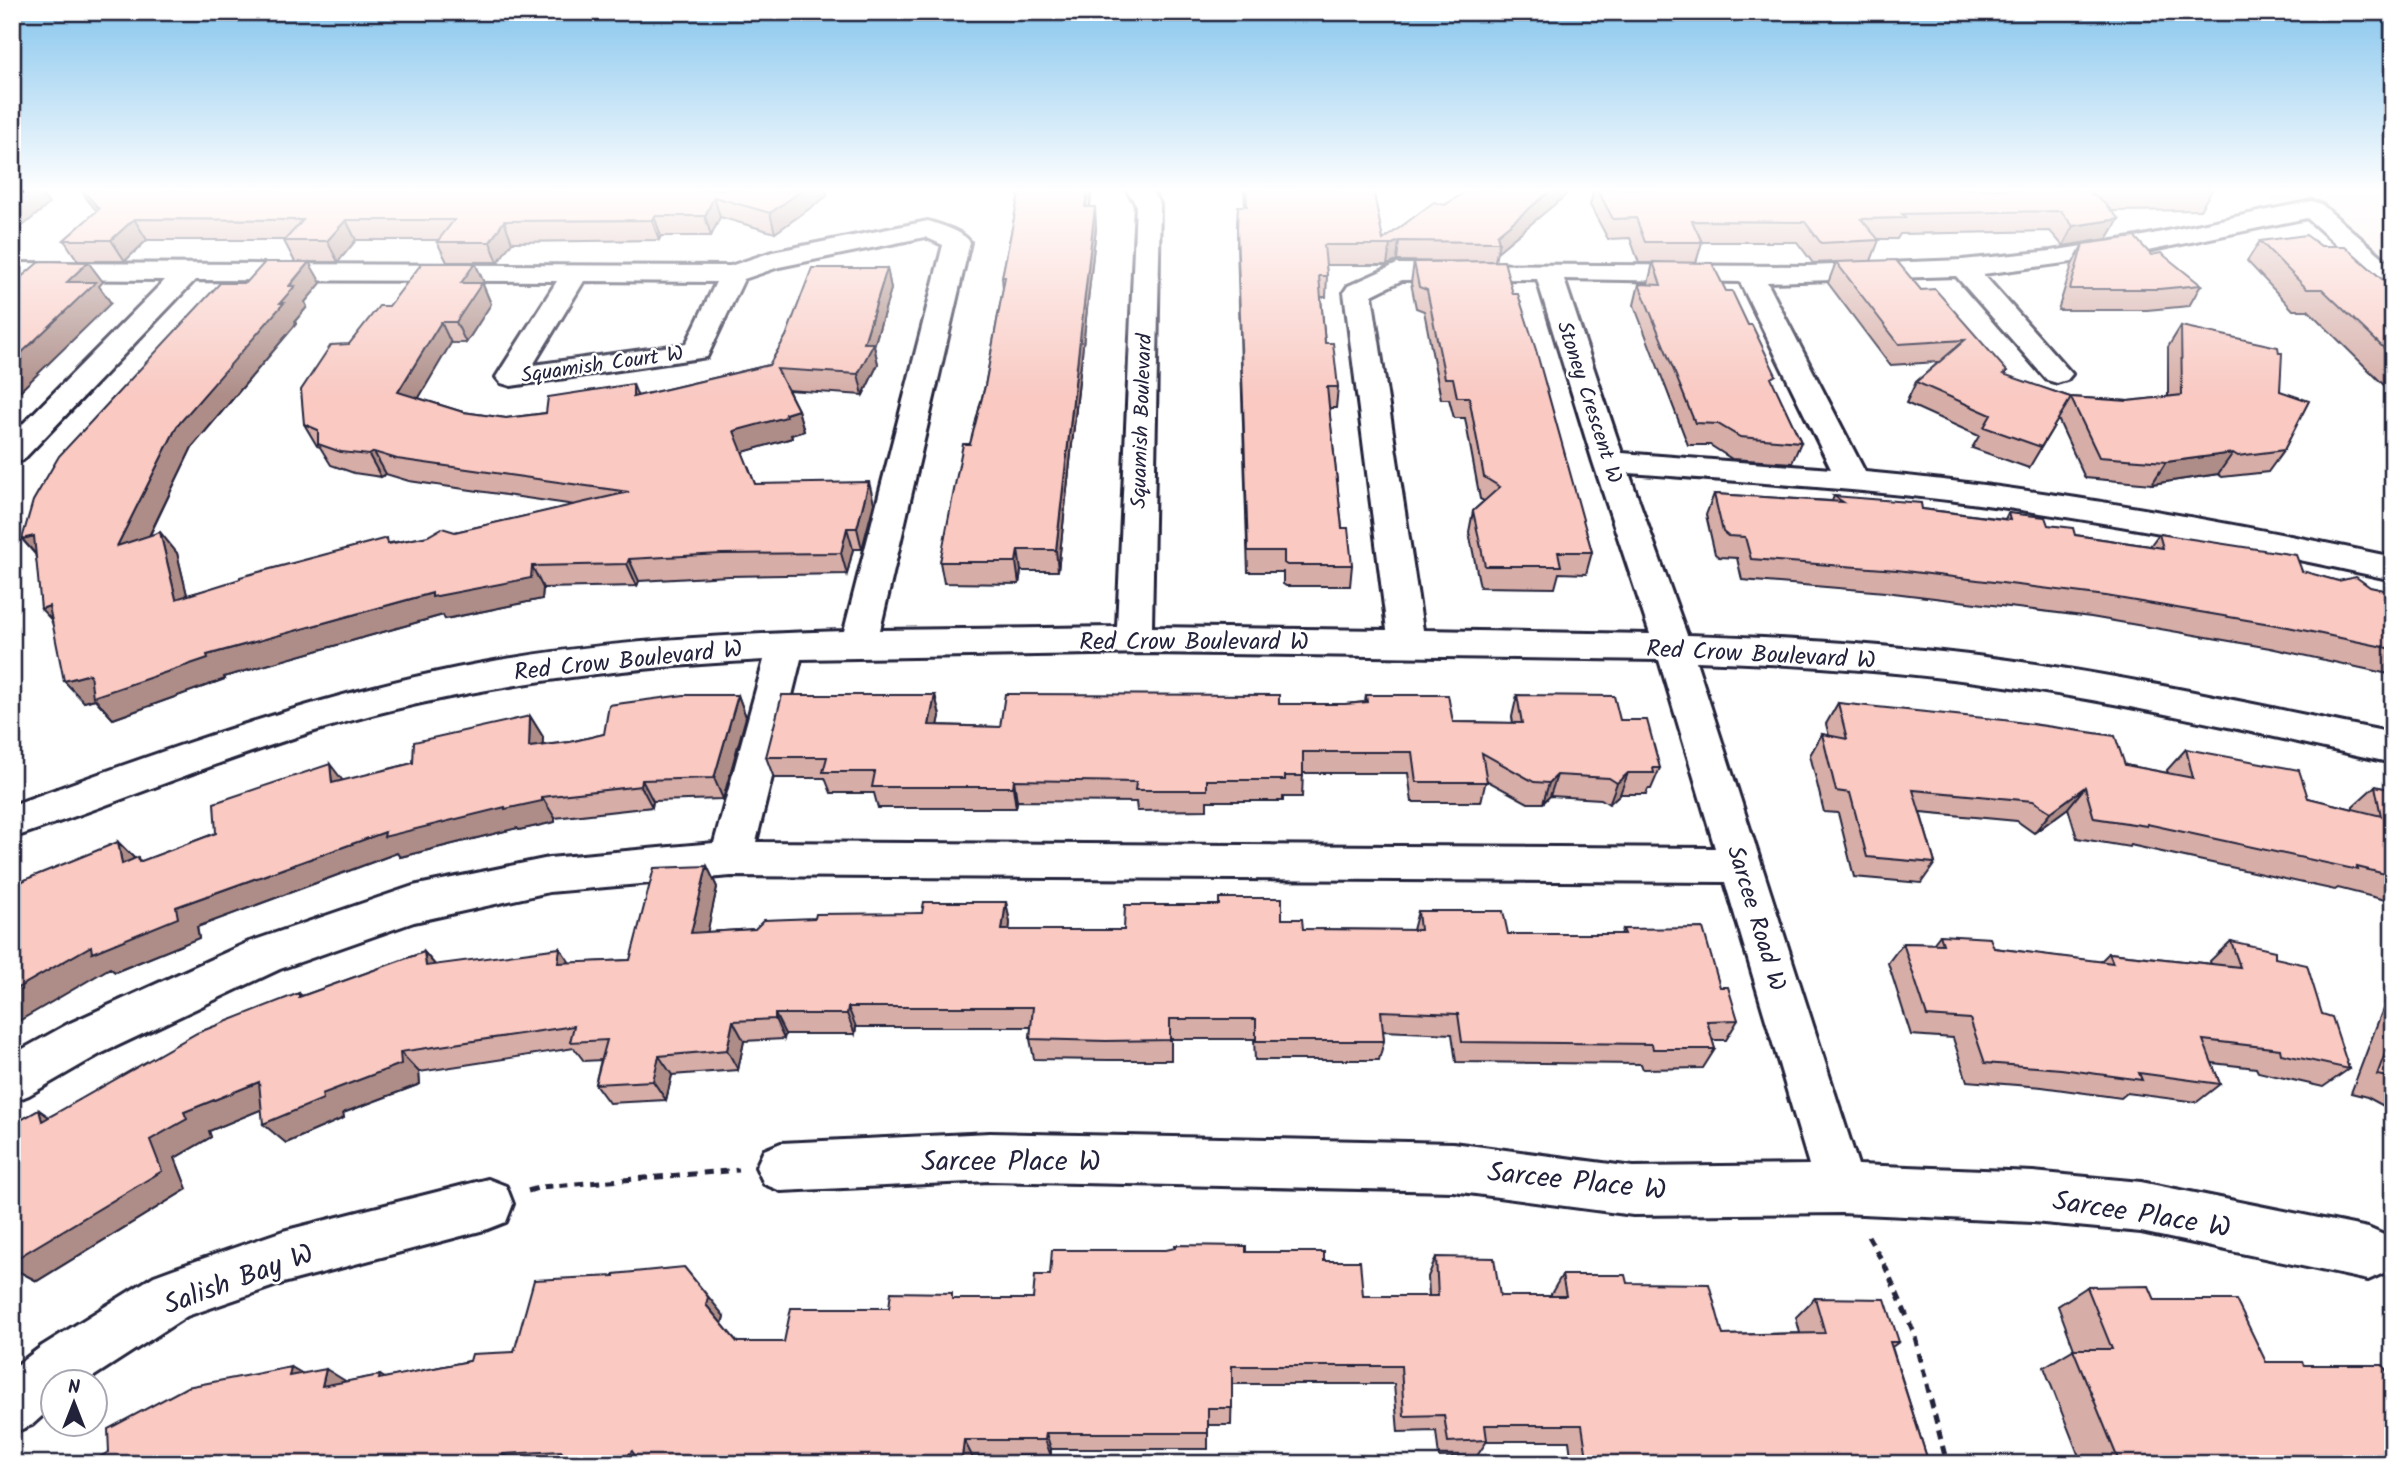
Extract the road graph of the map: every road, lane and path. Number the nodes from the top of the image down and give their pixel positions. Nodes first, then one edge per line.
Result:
1 (783, 258) edge
2 (953, 258) edge
3 (1147, 258) edge
4 (2042, 258) edge
5 (2368, 258) edge
6 (1963, 268) junction
7 (12, 271) edge
8 (1548, 271) junction
9 (188, 272) junction
10 (1749, 273) junction
11 (575, 274) junction
12 (733, 274) junction
13 (2393, 280) edge
14 (2057, 374) dead end
15 (12, 453) edge
16 (1609, 462) junction
17 (1853, 480) junction
18 (2393, 569) edge
19 (1134, 639) junction
20 (1407, 643) junction
21 (859, 644) junction
22 (786, 645) junction
23 (1673, 647) junction
24 (2393, 748) edge
25 (12, 822) edge
26 (732, 859) junction
27 (1741, 865) junction
28 (12, 1080) edge
29 (781, 1167) joint
30 (1842, 1189) junction
31 (488, 1204) joint
32 (2368, 1254) dead end
33 (12, 1405) edge
34 (1947, 1464) edge

1 - 12 street
2 - 21 street
3 - 19 street, Squamish Boulevard
4 - 6 street
5 - 13 street
6 - 10 street
6 - 14 street
7 - 9 street
8 - 10 street
8 - 16 street, Stoney Crescent W
8 - 20 street
9 - 11 street
9 - 15 street
10 - 17 street
11 - 12 street
11 - 12 street, Squamish Court W
16 - 17 street
16 - 23 street, Stoney Crescent W
17 - 18 street
19 - 20 street, Red Crow Boulevard W
19 - 21 street, Red Crow Boulevard W
20 - 23 street, Red Crow Boulevard W
21 - 22 street, Red Crow Boulevard W
22 - 25 street, Red Crow Boulevard W
22 - 26 street
23 - 24 street, Red Crow Boulevard W
23 - 27 street, Sarcee Road W
26 - 27 street
26 - 28 street
27 - 30 street, Sarcee Road W
29 - 30 street, Sarcee Place W
29 - 31 path
30 - 32 street, Sarcee Place W
30 - 34 path
31 - 33 street, Salish Bay W

